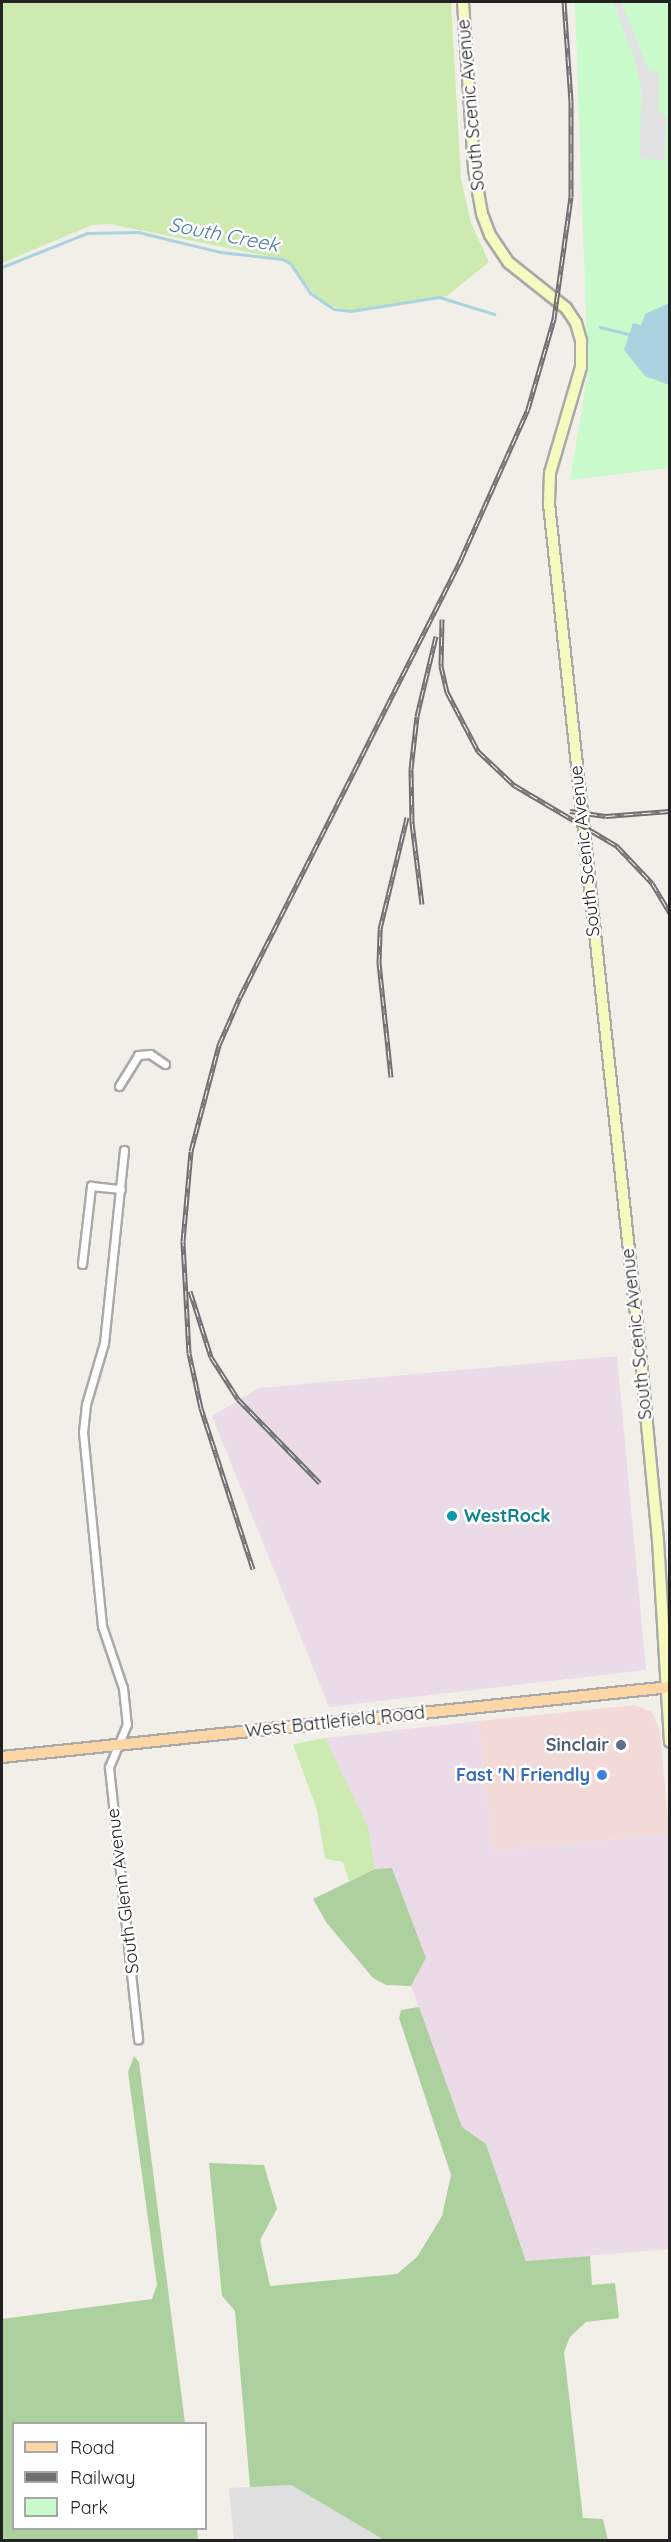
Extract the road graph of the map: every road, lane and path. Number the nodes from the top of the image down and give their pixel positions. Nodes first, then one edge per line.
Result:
1 (463, 2) edge
2 (165, 1064) dead end
3 (119, 1086) dead end
4 (124, 1150) dead end
5 (121, 1189) junction
6 (82, 1264) dead end
7 (667, 1687) edge
8 (669, 1742) edge
9 (118, 1745) junction
10 (2, 1757) edge
11 (138, 2039) dead end

1 - 7 main road, South Scenic Avenue
2 - 3 street
4 - 5 street, South Glenn Avenue
5 - 6 street
5 - 9 street, South Glenn Avenue
7 - 8 main road, South Scenic Avenue
7 - 9 main road, West Battlefield Road
9 - 10 main road, West Battlefield Road
9 - 11 street, South Glenn Avenue

